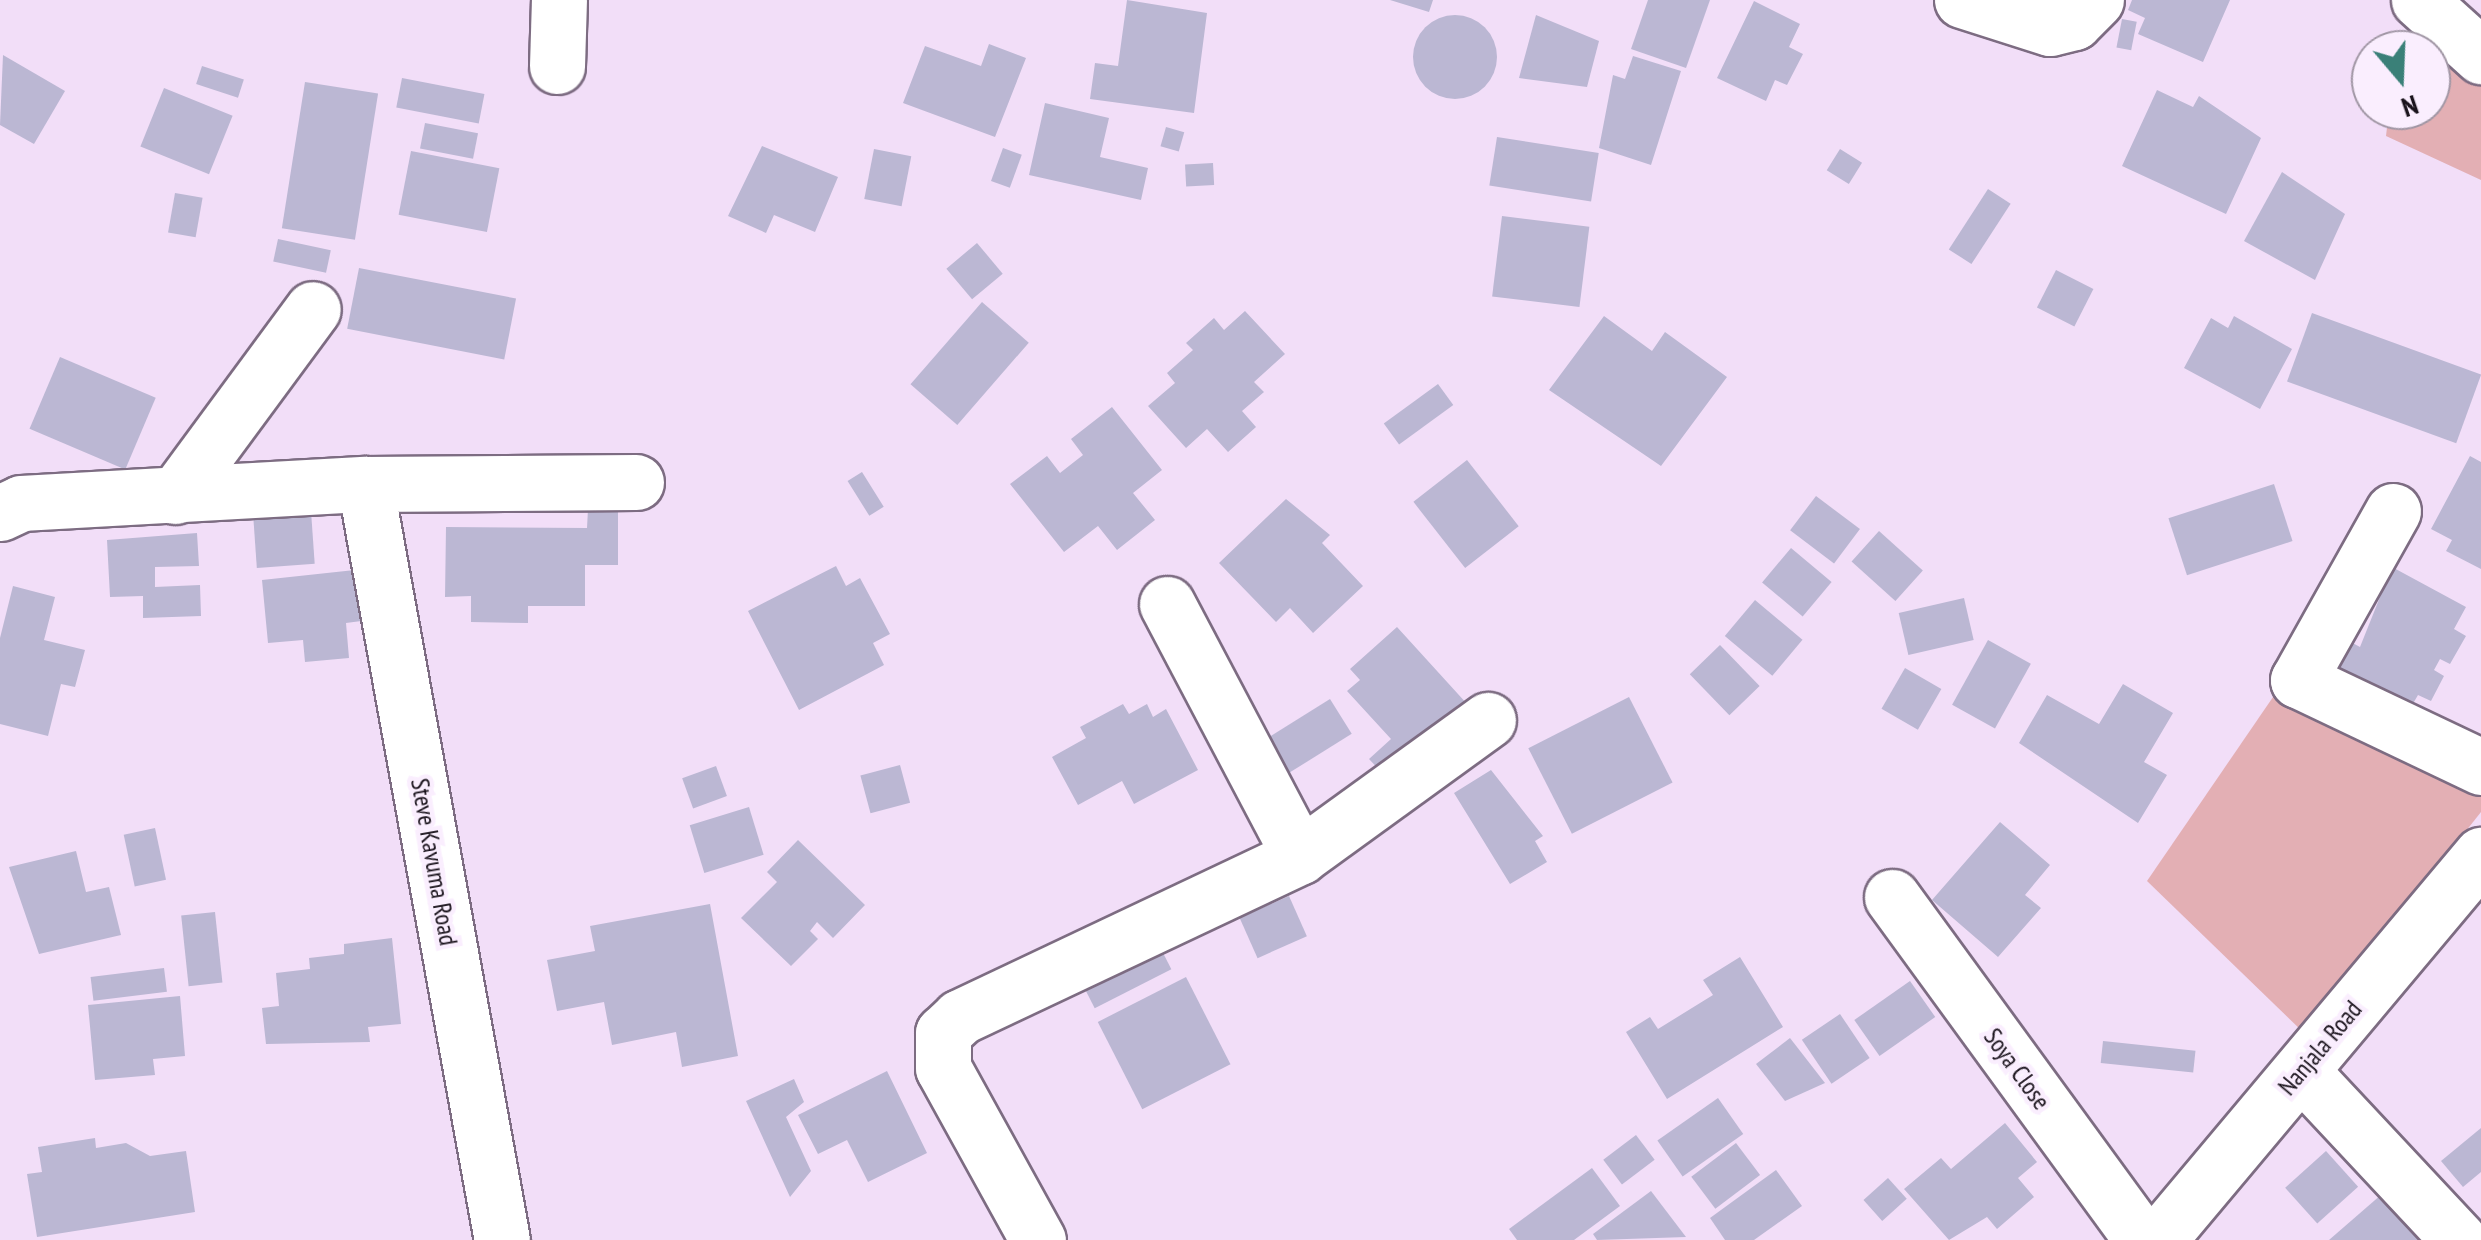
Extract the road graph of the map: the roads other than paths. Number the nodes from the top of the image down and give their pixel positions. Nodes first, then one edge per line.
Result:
1 (559, 0) edge
2 (1962, 0) edge
3 (2096, 0) edge
4 (2419, 0) edge
5 (2481, 56) edge
6 (557, 66) dead end
7 (313, 309) dead end
8 (636, 482) dead end
9 (365, 484) junction
10 (175, 496) junction
11 (2392, 512) dead end
12 (0, 513) edge
13 (1167, 604) dead end
14 (1488, 720) dead end
15 (2481, 767) edge
16 (2481, 855) edge
17 (1300, 856) junction
18 (1892, 897) dead end
19 (2301, 1071) junction
20 (502, 1240) edge
21 (1038, 1240) edge
22 (2142, 1240) edge
23 (2158, 1240) edge
24 (2459, 1240) edge

1 - 6 street
2 - 3 street
4 - 5 street
7 - 10 street
8 - 9 street
9 - 10 street
9 - 20 street, Steve Kavuma Road
10 - 12 street
11 - 15 street
13 - 17 street
14 - 17 street
16 - 19 street, Nanjala Road
17 - 21 street
18 - 22 street, Soya Close
19 - 23 street, Nanjala Road
19 - 24 street

